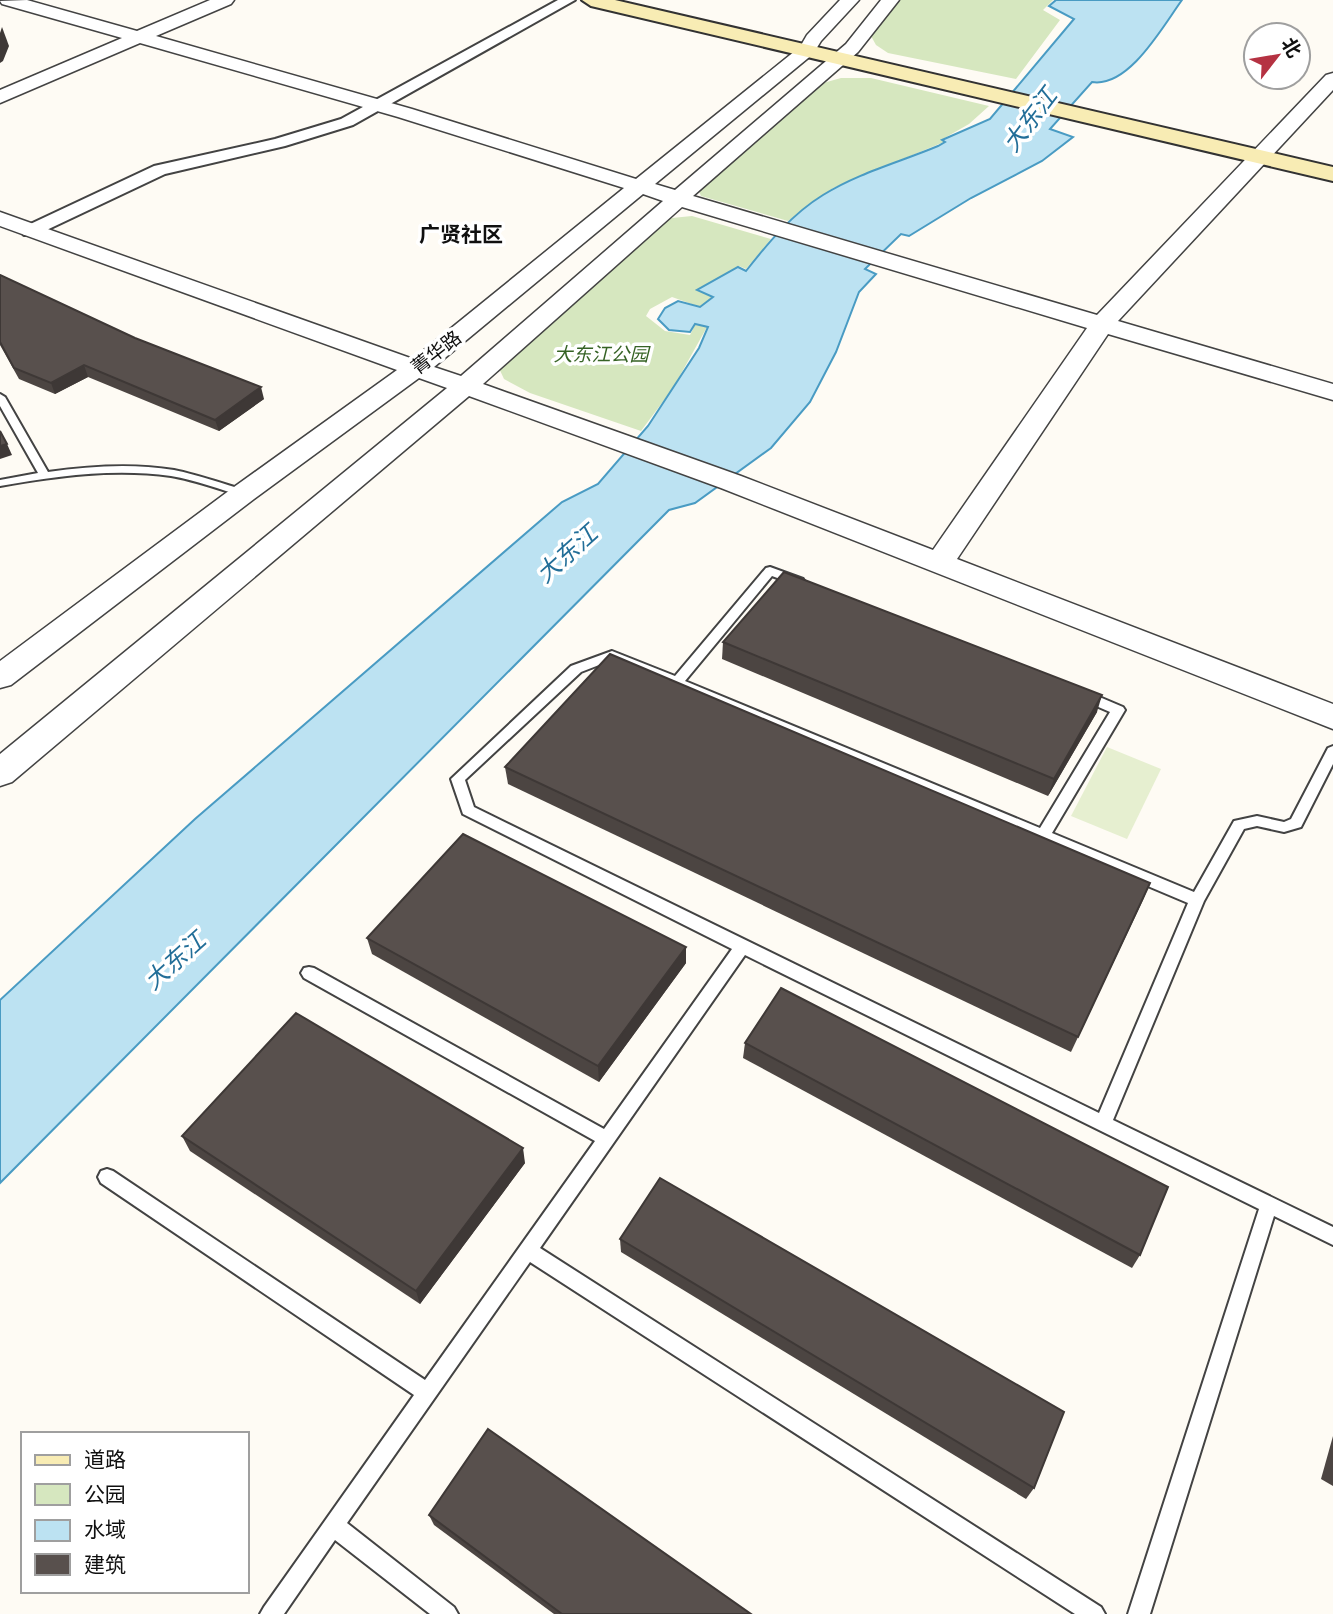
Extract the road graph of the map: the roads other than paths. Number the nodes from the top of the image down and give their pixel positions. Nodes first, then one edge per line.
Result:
1 (8, 0) edge
2 (225, 0) edge
3 (568, 0) edge
4 (591, 0) edge
5 (649, 0) edge
6 (850, 0) edge
7 (890, 0) edge
8 (139, 37) junction
9 (810, 45) junction
10 (846, 52) junction
11 (1333, 79) edge
12 (0, 97) edge
13 (380, 106) junction
14 (1265, 152) junction
15 (1333, 161) edge
16 (1333, 174) edge
17 (642, 187) junction
18 (678, 199) junction
19 (0, 219) edge
20 (30, 231) junction
21 (1102, 324) junction
22 (417, 368) junction
23 (463, 388) junction
24 (1333, 392) edge
25 (0, 397) edge
26 (44, 474) junction
27 (0, 483) edge
28 (244, 493) junction
29 (939, 564) junction
30 (809, 586) edge
31 (0, 677) edge
32 (678, 681) junction
33 (1066, 689) edge
34 (1333, 717) edge
35 (1333, 751) edge
36 (0, 773) edge
37 (1044, 834) junction
38 (1197, 900) junction
39 (742, 947) junction
40 (309, 973) dead end
41 (1103, 1124) junction
42 (607, 1139) junction
43 (107, 1177) dead end
44 (1269, 1205) junction
45 (1333, 1236) edge
46 (528, 1250) junction
47 (427, 1393) junction
48 (334, 1526) junction
49 (271, 1614) edge
50 (447, 1614) edge
51 (1094, 1614) edge
52 (1139, 1614) edge

1 - 8 street
2 - 8 street
3 - 13 street
4 - 9 main road
5 - 9 main road
6 - 9 street, 菁华路
7 - 10 street
8 - 12 street
8 - 13 street
9 - 10 main road
9 - 17 street, 菁华路
10 - 14 main road
10 - 18 street
11 - 14 street
13 - 17 street
13 - 20 street
14 - 15 main road
14 - 16 main road
14 - 21 street
17 - 18 street
17 - 22 street, 菁华路
18 - 21 street
18 - 23 street
19 - 20 street
20 - 22 street
21 - 24 street
21 - 29 street
22 - 23 street
22 - 28 street, 菁华路
23 - 29 street
23 - 36 street
25 - 26 lane
26 - 27 lane
26 - 28 lane
28 - 31 street, 菁华路
29 - 34 street
30 - 32 lane
32 - 37 lane
32 - 39 lane
33 - 37 lane
35 - 38 lane
37 - 38 lane
38 - 41 lane
39 - 41 lane
39 - 42 lane
40 - 42 lane
41 - 44 lane
42 - 46 lane
43 - 47 lane
44 - 45 lane
44 - 52 lane
46 - 47 lane
46 - 51 lane
47 - 48 lane
48 - 49 lane
48 - 50 lane

